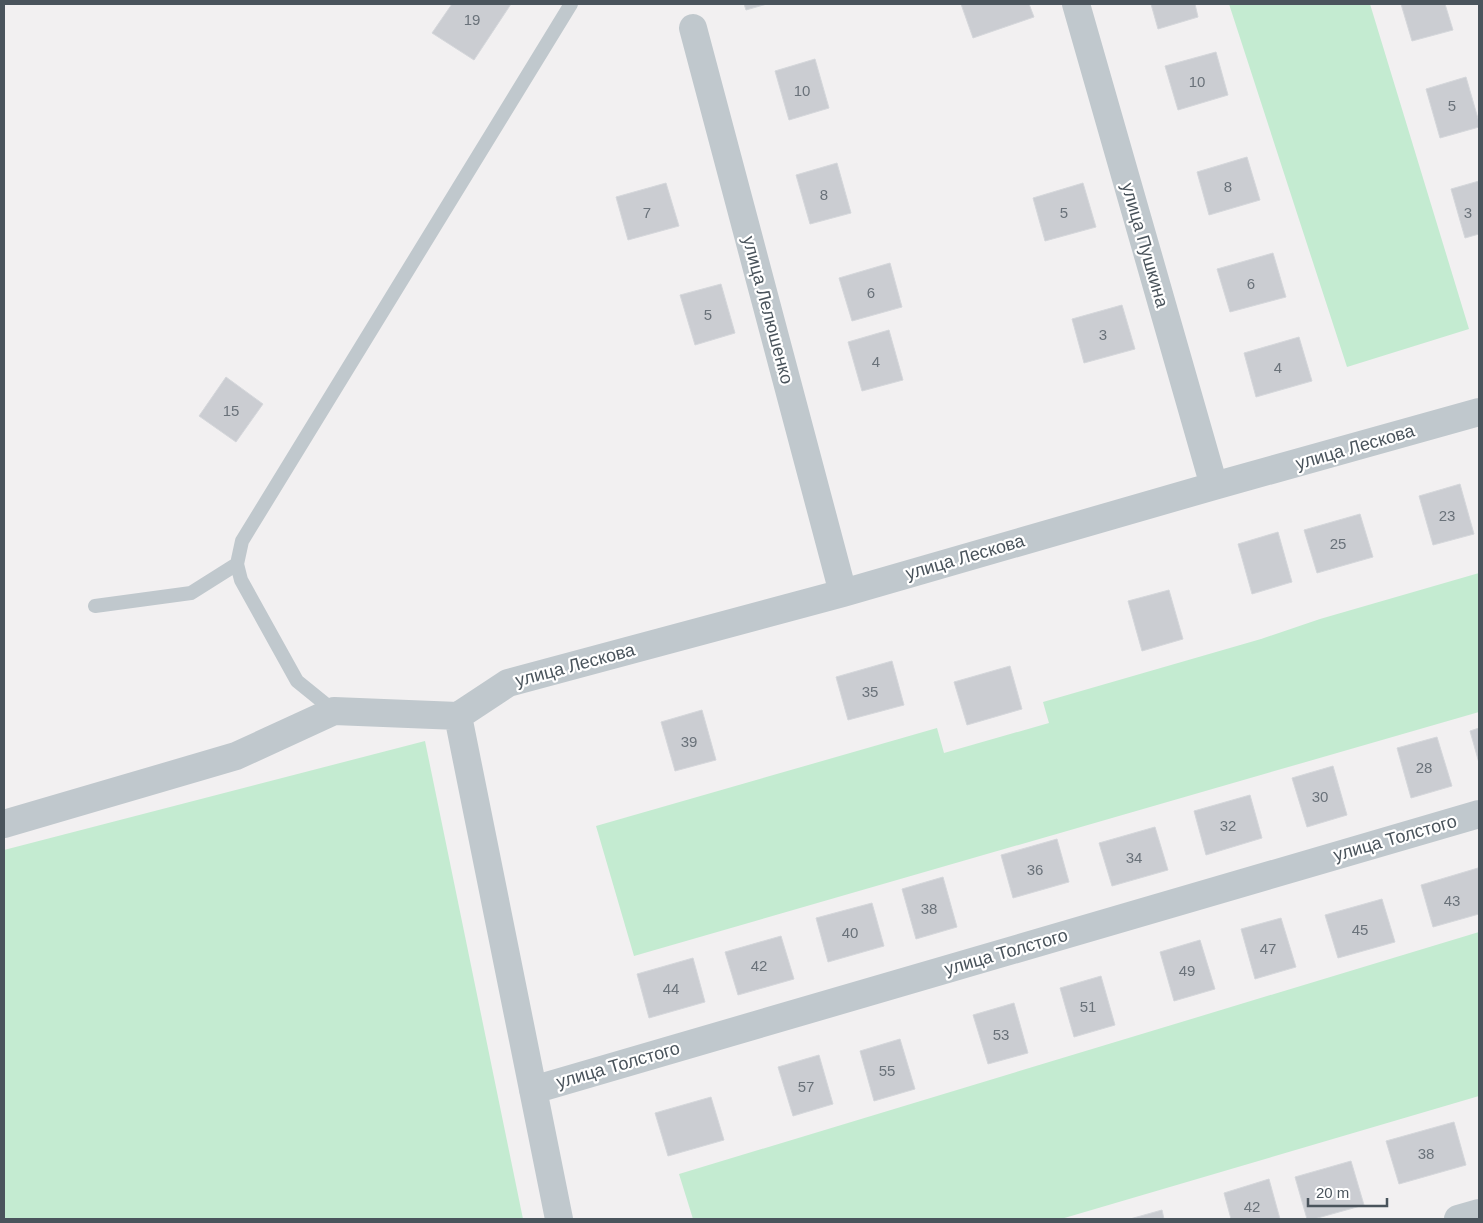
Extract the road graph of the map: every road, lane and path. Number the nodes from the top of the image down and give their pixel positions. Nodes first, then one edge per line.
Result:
1 (571, 4) edge
2 (1076, 4) edge
3 (693, 28) dead end
4 (1479, 412) edge
5 (1214, 486) junction
6 (237, 564) junction
7 (843, 593) junction
8 (95, 606) dead end
9 (334, 711) junction
10 (458, 716) junction
11 (1479, 814) edge
12 (4, 824) edge
13 (533, 1090) junction
14 (1479, 1213) edge
15 (559, 1219) edge
16 (1458, 1219) edge

1 - 6 lane
2 - 5 street, улица Пушкина
3 - 7 street, улица Лелюшенко
4 - 5 street, улица Лескова
5 - 7 street, улица Лескова
6 - 8 lane
6 - 9 lane
7 - 10 street, улица Лескова
9 - 10 street
9 - 12 street
10 - 13 street
11 - 13 street, улица Толстого
13 - 15 street
14 - 16 street

